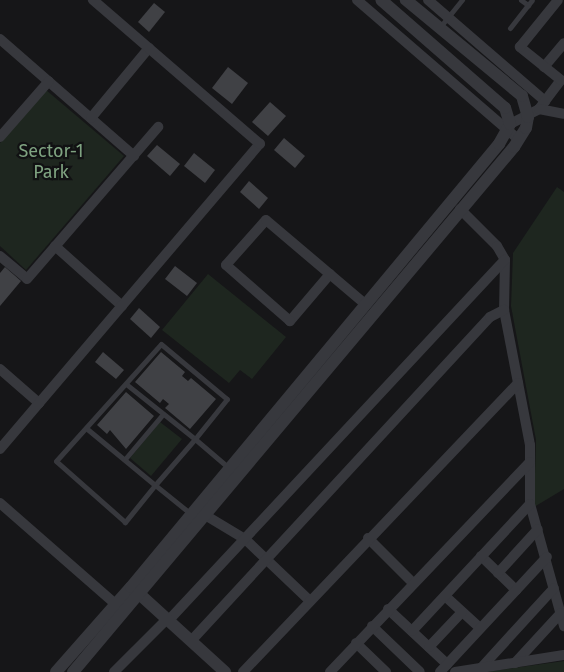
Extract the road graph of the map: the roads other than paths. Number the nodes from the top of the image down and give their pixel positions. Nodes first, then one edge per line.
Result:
1 (93, 0) edge
2 (357, 0) edge
3 (381, 0) edge
4 (406, 0) edge
5 (428, 0) edge
6 (462, 0) edge
7 (521, 0) edge
8 (532, 0) edge
9 (558, 0) edge
10 (528, 5) junction
11 (448, 16) junction
12 (439, 28) junction
13 (510, 28) dead end
14 (0, 39) edge
15 (564, 43) edge
16 (150, 48) junction
17 (544, 67) junction
18 (563, 80) edge
19 (48, 81) junction
20 (542, 105) junction
21 (564, 114) edge
22 (528, 117) junction
23 (91, 118) junction
24 (158, 127) dead end
25 (509, 127) junction
26 (0, 137) edge
27 (518, 139) junction
28 (134, 156) junction
29 (460, 210) junction
30 (56, 246) junction
31 (0, 256) edge
32 (505, 260) junction
33 (330, 274) junction
34 (364, 303) junction
35 (122, 306) junction
36 (504, 310) junction
37 (0, 369) edge
38 (518, 383) junction
39 (126, 384) junction
40 (39, 403) junction
41 (163, 414) junction
42 (86, 428) junction
43 (194, 439) junction
44 (0, 449) edge
45 (125, 459) junction
46 (530, 462) junction
47 (229, 468) junction
48 (156, 485) junction
49 (0, 502) edge
50 (530, 504) junction
51 (191, 515) junction
52 (205, 515) junction
53 (538, 529) junction
54 (368, 538) junction
55 (245, 539) junction
56 (481, 556) junction
57 (547, 557) junction
58 (266, 559) junction
59 (498, 573) junction
60 (413, 582) junction
61 (554, 588) junction
62 (135, 590) junction
63 (516, 590) junction
64 (445, 596) junction
65 (310, 601) junction
66 (120, 608) junction
67 (388, 609) junction
68 (462, 612) junction
69 (561, 613) junction
70 (168, 620) junction
71 (372, 626) junction
72 (564, 626) edge
73 (480, 628) junction
74 (412, 631) junction
75 (191, 641) junction
76 (356, 643) junction
77 (429, 647) junction
78 (564, 655) edge
79 (516, 663) junction
80 (448, 664) junction
81 (481, 668) junction
82 (56, 672) edge
83 (73, 672) edge
84 (114, 672) edge
85 (226, 672) edge
86 (243, 672) edge
87 (330, 672) edge
88 (386, 672) edge
89 (420, 672) edge
90 (440, 672) edge
91 (455, 672) edge

1 - 16 street
2 - 25 street
3 - 25 street
4 - 12 street
5 - 11 street
6 - 11 lane
7 - 10 lane
8 - 10 lane
9 - 17 street
10 - 13 lane
11 - 12 lane
11 - 20 street
12 - 22 street
14 - 19 street
15 - 17 street
16 - 23 street
16 - 35 street
17 - 18 street
18 - 20 street
19 - 23 street
19 - 26 street
20 - 21 street
20 - 22 street
22 - 25 street
22 - 27 street
23 - 28 street
24 - 28 street
25 - 27 street
25 - 34 street
27 - 29 street
28 - 30 street
29 - 32 street
29 - 52 street
30 - 31 street
30 - 35 street
32 - 36 street
32 - 55 street
33 - 33 street
33 - 34 street
34 - 47 street
35 - 40 street
36 - 38 street
36 - 58 street
37 - 40 street
38 - 46 street
38 - 54 street
39 - 41 lane
39 - 42 lane
39 - 43 lane
40 - 44 street
41 - 43 lane
41 - 45 lane
42 - 45 lane
42 - 48 lane
43 - 47 lane
43 - 48 lane
45 - 48 lane
46 - 50 street
46 - 60 street
47 - 51 street
48 - 51 lane
49 - 66 street
50 - 53 street
50 - 56 street
51 - 62 street
52 - 55 street
52 - 62 street
53 - 57 street
53 - 59 street
54 - 60 street
54 - 65 street
55 - 58 street
55 - 70 street
56 - 59 street
56 - 64 street
57 - 61 street
57 - 63 street
58 - 65 street
58 - 75 street
59 - 63 street
60 - 67 street
61 - 69 street
61 - 81 street
62 - 66 street
62 - 70 street
63 - 73 street
64 - 68 street
64 - 74 street
65 - 86 street
66 - 82 street
66 - 83 street
67 - 71 street
67 - 74 street
68 - 73 street
68 - 77 street
69 - 72 street
69 - 79 street
70 - 75 street
70 - 84 street
71 - 76 street
71 - 89 street
73 - 80 street
74 - 77 street
75 - 85 street
76 - 87 street
76 - 88 street
77 - 80 street
78 - 79 street
79 - 81 street
80 - 90 street
81 - 91 street

